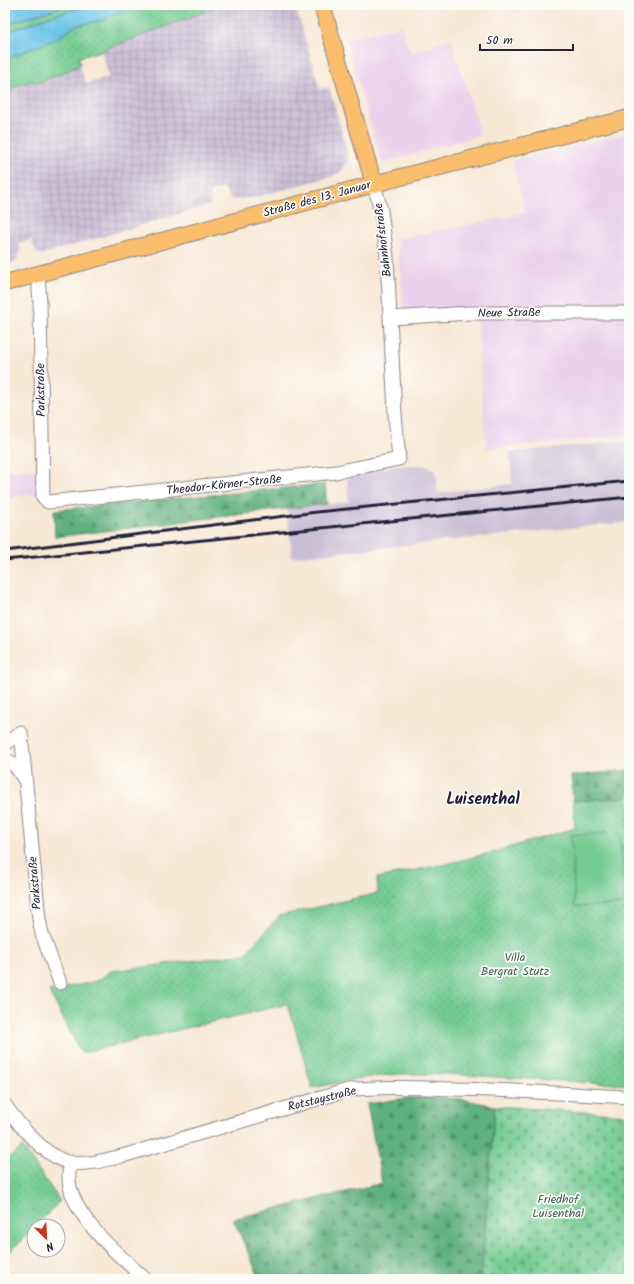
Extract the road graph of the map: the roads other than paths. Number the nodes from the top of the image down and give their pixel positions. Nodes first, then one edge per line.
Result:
1 (322, 5) edge
2 (629, 118) edge
3 (374, 184) junction
4 (38, 275) junction
5 (5, 283) edge
6 (629, 312) edge
7 (390, 318) junction
8 (399, 459) joint
9 (48, 502) joint
10 (5, 744) edge
11 (5, 759) edge
12 (25, 780) junction
13 (60, 983) dead end
14 (629, 1097) edge
15 (5, 1105) edge
16 (70, 1162) junction
17 (145, 1279) edge

1 - 3 main road, Bahnhofstraße
2 - 3 main road, Straße des 13. Januar
3 - 4 main road, Straße des 13. Januar
3 - 7 street, Bahnhofstraße
4 - 5 main road, Straße des 13. Januar
4 - 9 street, Parkstraße
6 - 7 street, Neue Straße
7 - 8 street, Bahnhofstraße
8 - 9 street, Theodor-Körner-Straße
10 - 12 street, Parkstraße
11 - 12 street
12 - 13 street, Parkstraße
14 - 16 street, Rotstaystraße
15 - 16 street
16 - 17 street

